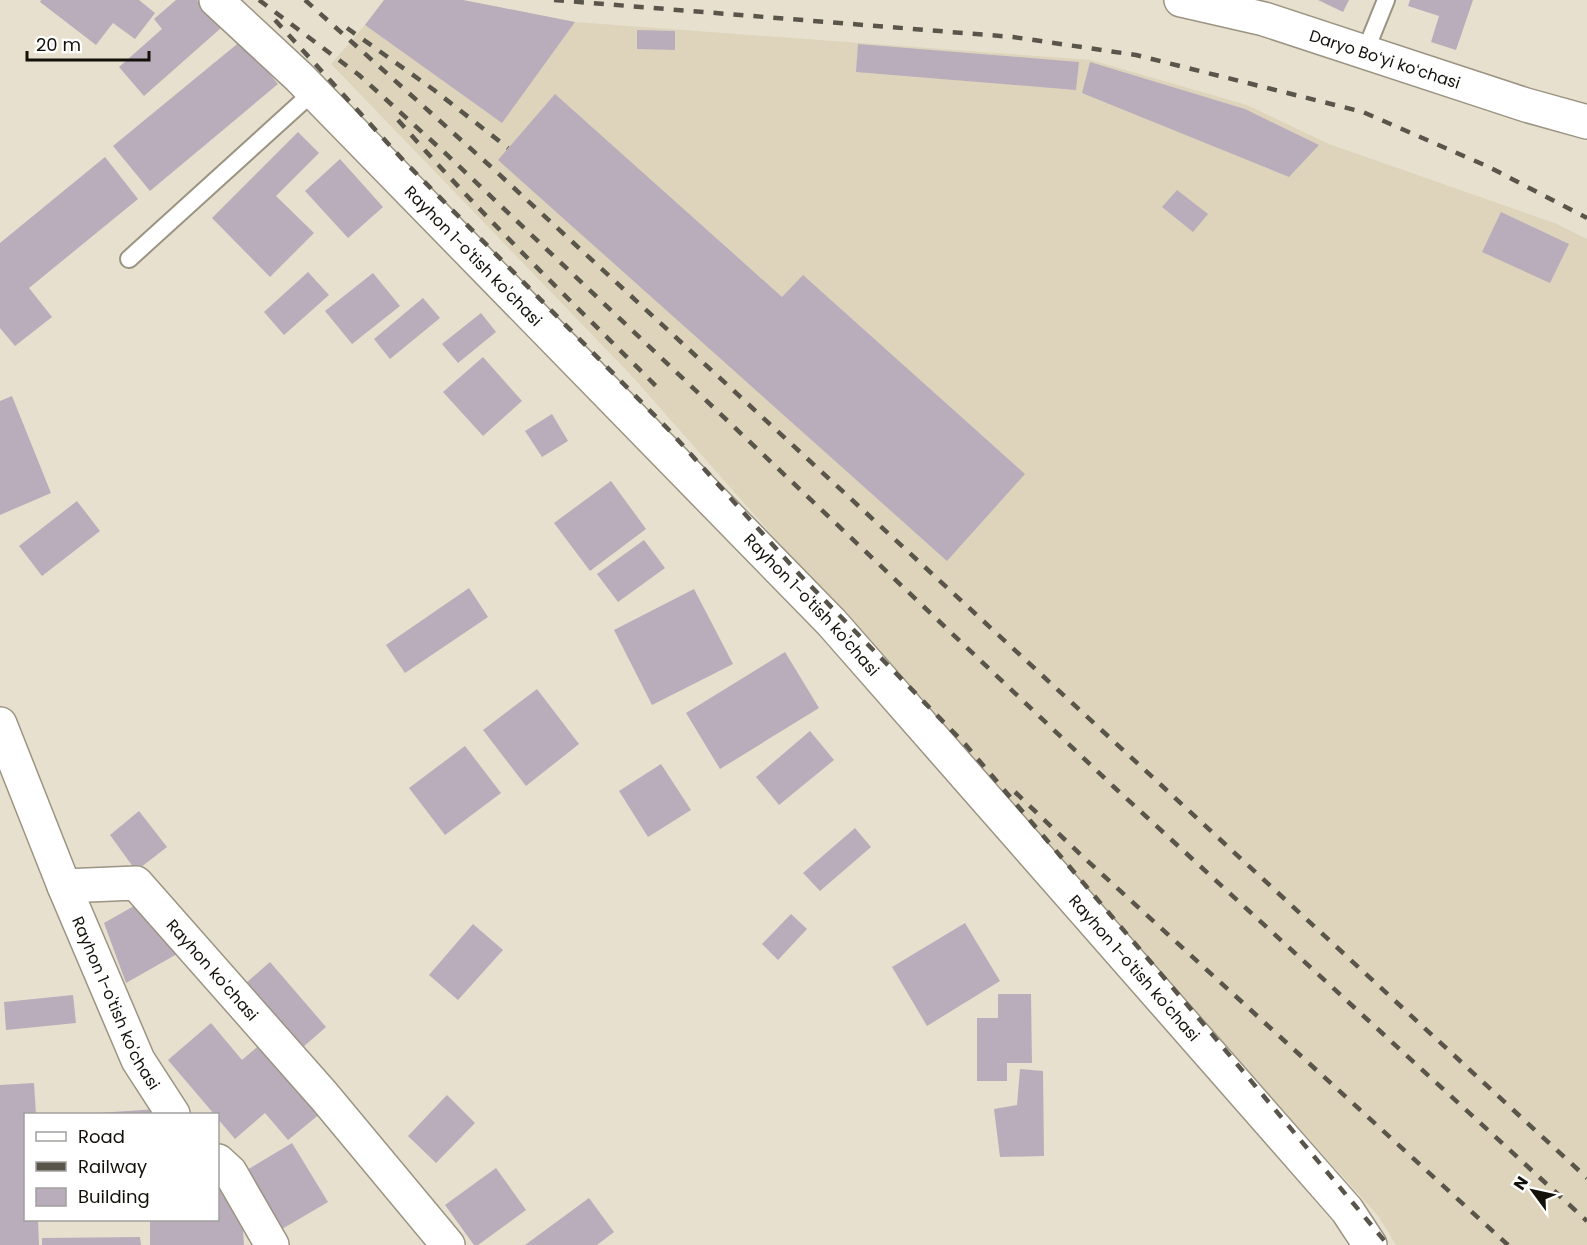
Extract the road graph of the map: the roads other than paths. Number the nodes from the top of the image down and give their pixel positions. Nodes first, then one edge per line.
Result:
1 (216, 0) edge
2 (1181, 0) edge
3 (1386, 0) edge
4 (1365, 52) junction
5 (314, 92) junction
6 (1526, 105) junction
7 (1587, 122) edge
8 (1587, 140) edge
9 (129, 259) dead end
10 (0, 724) edge
11 (64, 886) junction
12 (172, 1113) edge
13 (219, 1162) edge
14 (272, 1245) edge
15 (448, 1245) edge
16 (1370, 1245) edge

1 - 5 street, Rayhon 1-o'tish ko'chasi
2 - 4 street, Daryo Boʻyi koʻchasi
3 - 4 lane
4 - 6 street, Daryo Boʻyi koʻchasi
5 - 9 lane
5 - 16 street, Rayhon 1-o'tish ko'chasi
6 - 7 street, Daryo Boʻyi koʻchasi
6 - 8 street
10 - 11 street
11 - 12 street, Rayhon 1-o'tish ko'chasi
11 - 15 street, Rayhon ko'chasi
13 - 14 street

